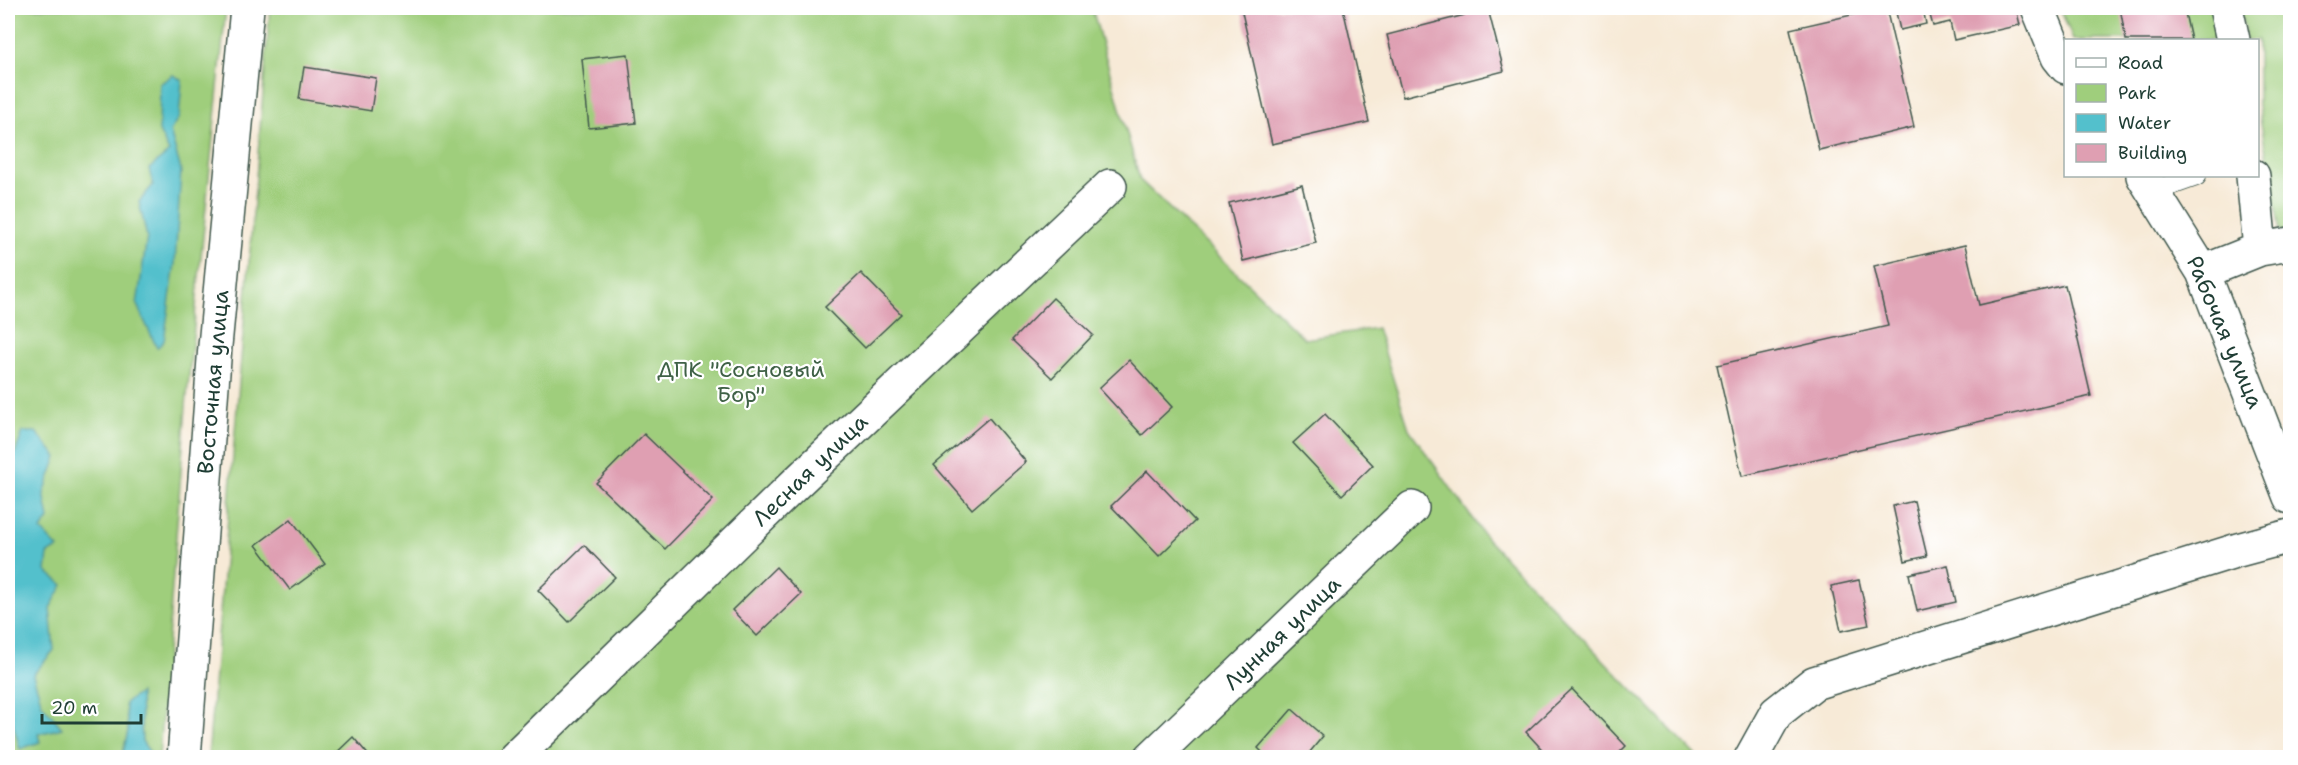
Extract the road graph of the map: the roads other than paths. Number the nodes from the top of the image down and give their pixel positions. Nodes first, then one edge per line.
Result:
1 (247, 8) edge
2 (2038, 8) edge
3 (2226, 8) edge
4 (2233, 39) edge
5 (2064, 64) edge
6 (2189, 177) edge
7 (2253, 177) edge
8 (2148, 183) edge
9 (1110, 186) dead end
10 (2275, 247) edge
11 (2204, 272) junction
12 (2290, 497) edge
13 (1412, 508) dead end
14 (2290, 536) edge
15 (184, 758) edge
16 (514, 758) edge
17 (1151, 758) edge
18 (1751, 758) edge

1 - 15 street, Восточная улица
2 - 5 street
3 - 4 street
6 - 8 lane
7 - 10 street
8 - 11 street, Рабочая улица
9 - 16 street, Лесная улица
10 - 11 street
11 - 12 street, Рабочая улица
13 - 17 street, Лунная улица
14 - 18 street

